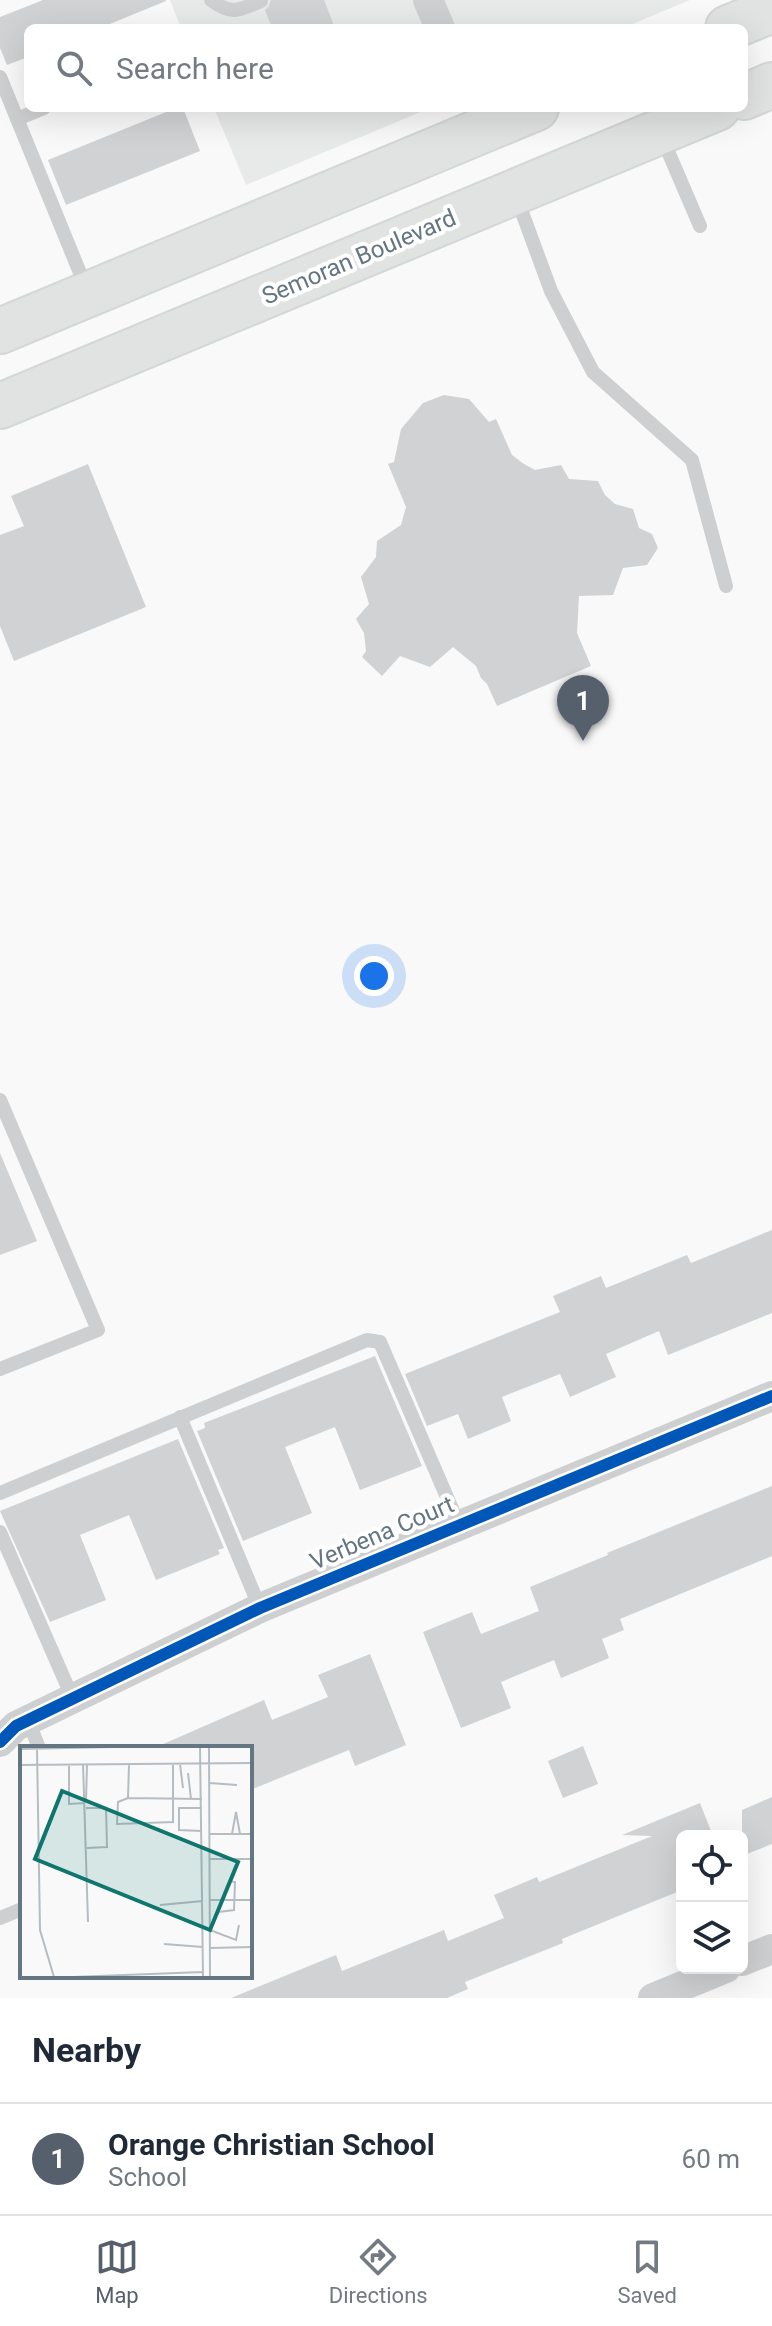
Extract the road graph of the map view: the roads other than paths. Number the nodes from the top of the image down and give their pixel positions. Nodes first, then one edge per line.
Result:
1 (428, 0) edge
2 (261, 1) edge
3 (217, 4) edge
4 (772, 10) edge
5 (438, 24) edge
6 (738, 24) edge
7 (0, 77) edge
8 (772, 85) edge
9 (748, 95) edge
10 (34, 112) edge
11 (515, 112) edge
12 (708, 112) edge
13 (17, 119) junction
14 (477, 119) edge
15 (660, 132) junction
16 (514, 192) junction
17 (700, 226) dead end
18 (88, 294) junction
19 (0, 331) edge
20 (0, 406) edge
21 (726, 586) dead end
22 (0, 1100) edge
23 (0, 1369) edge
24 (772, 1396) edge
25 (180, 1417) junction
26 (0, 1493) edge
27 (459, 1525) junction
28 (0, 1532) edge
29 (260, 1608) junction
30 (73, 1699) junction
31 (17, 1733) edge
32 (20, 1910) edge
33 (0, 1918) edge
34 (772, 1949) edge
35 (728, 1975) edge
36 (653, 1998) edge

1 - 5 street
2 - 3 lane
4 - 6 main road
7 - 13 lane
8 - 9 main road
10 - 13 lane
11 - 14 main road
12 - 15 main road, Semoran Boulevard
13 - 18 lane
14 - 18 main road
15 - 16 main road, Semoran Boulevard
15 - 17 lane
16 - 20 main road, Semoran Boulevard
16 - 21 lane
18 - 19 main road
22 - 23 lane
24 - 27 street, Verbena Court
25 - 26 lane
25 - 27 lane
25 - 29 lane
27 - 29 street, Verbena Court
28 - 30 lane
29 - 30 street, Verbena Court
30 - 31 street, Verbena Court
32 - 33 lane
34 - 35 street
35 - 36 street

